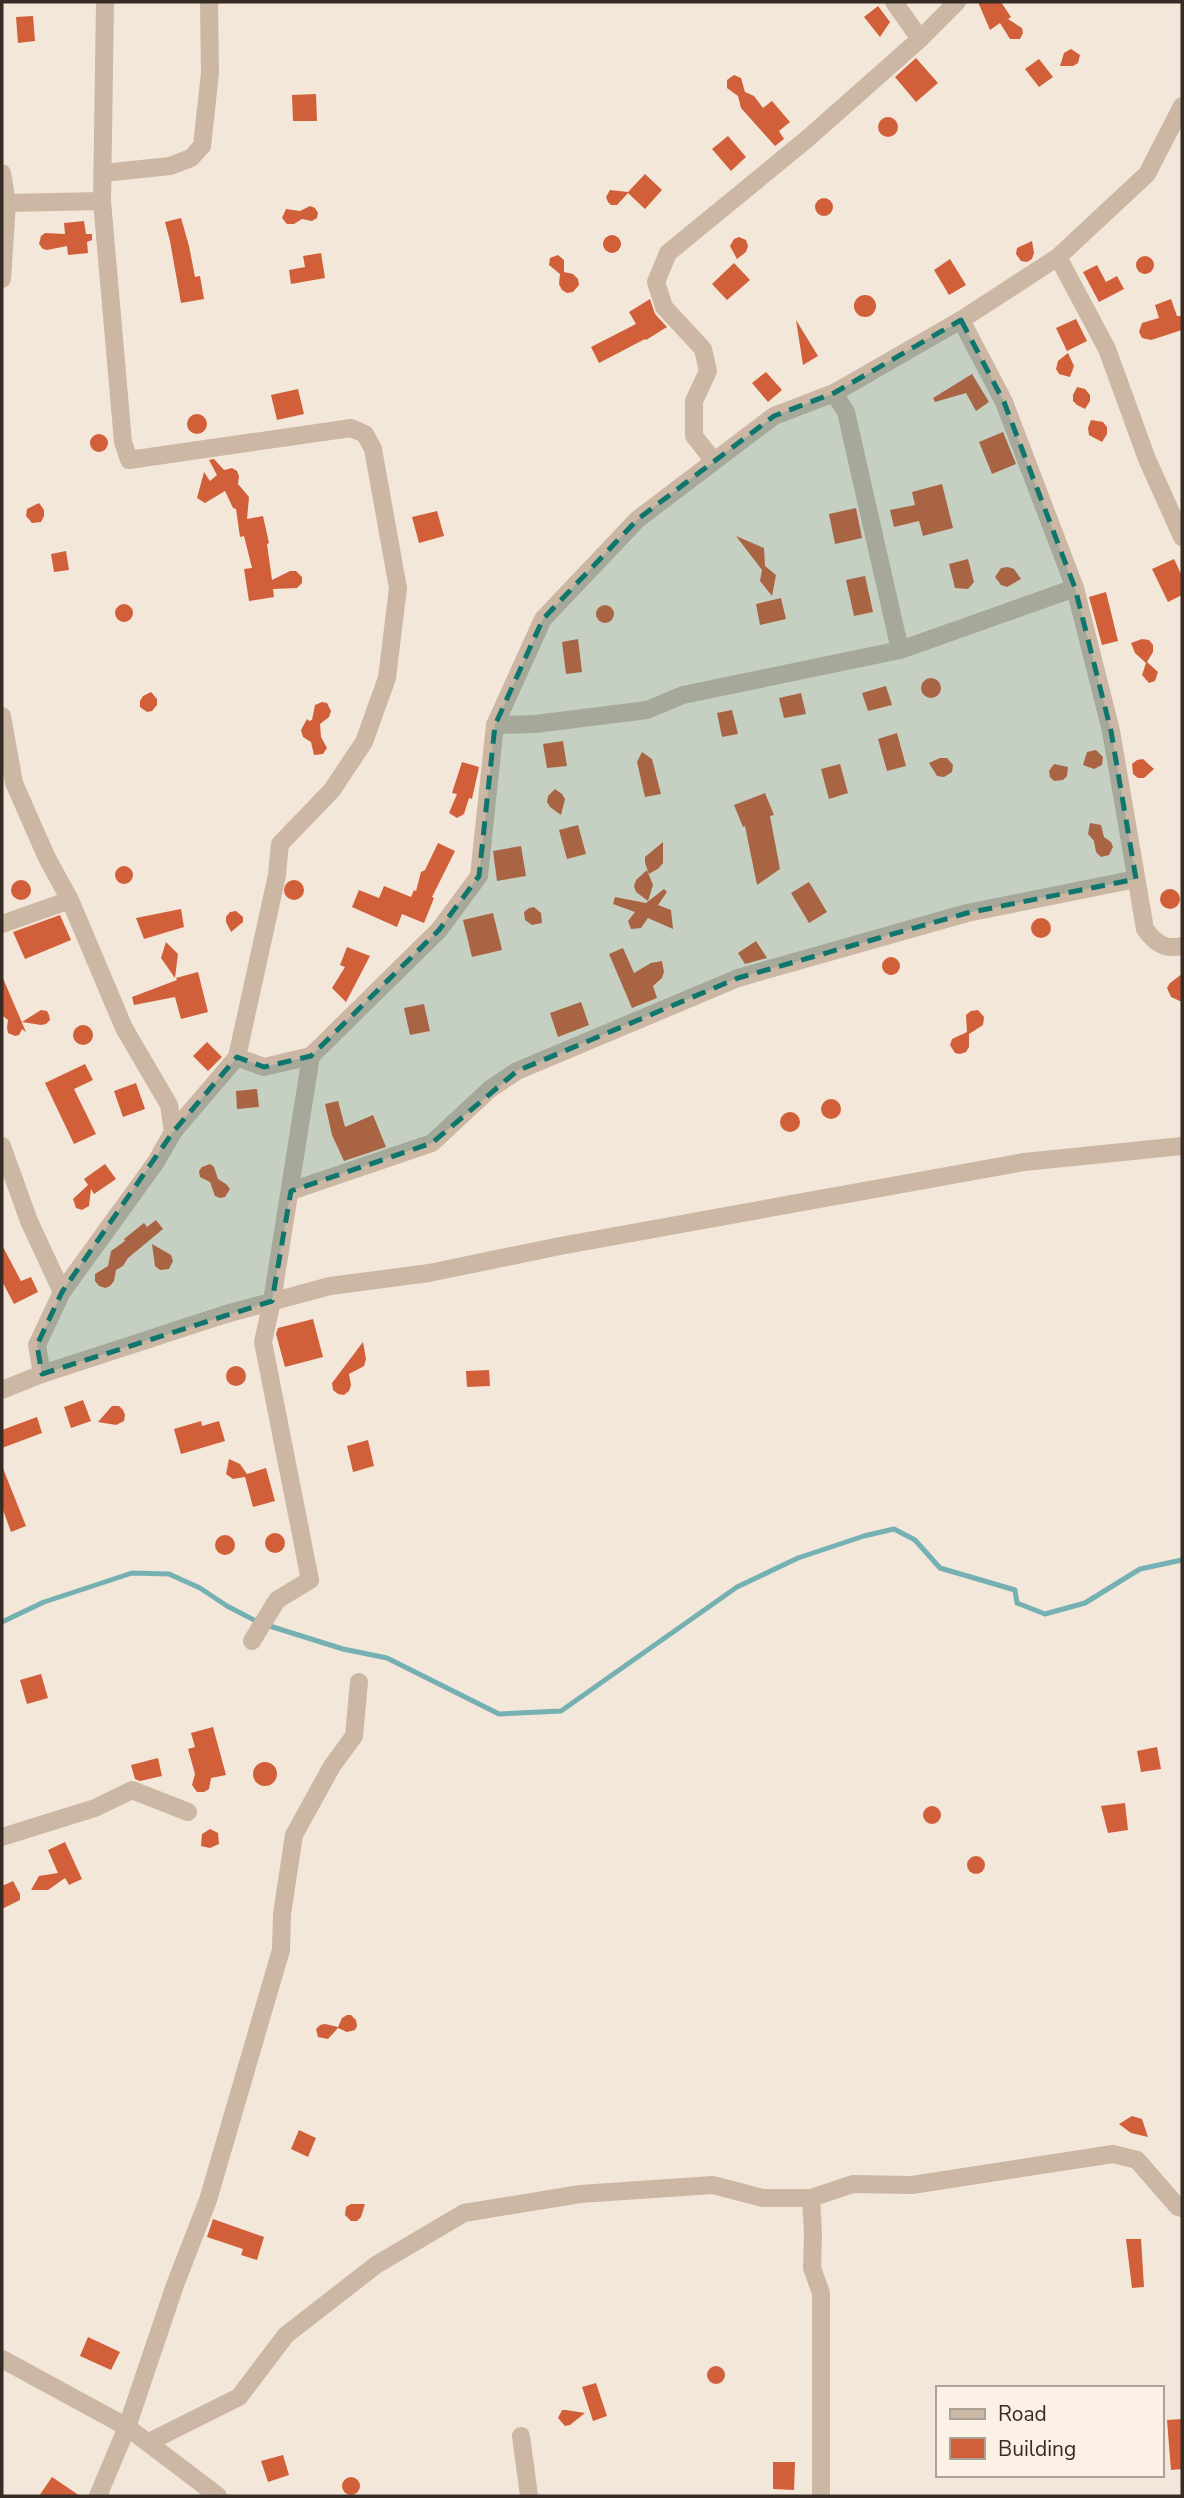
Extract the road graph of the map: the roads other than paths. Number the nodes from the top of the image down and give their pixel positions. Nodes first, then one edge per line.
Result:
1 (105, 2) edge
2 (209, 2) edge
3 (894, 2) edge
4 (957, 2) edge
5 (920, 39) junction
6 (1182, 106) edge
7 (2, 173) edge
8 (103, 173) junction
9 (102, 201) junction
10 (7, 203) junction
11 (1058, 257) junction
12 (2, 279) edge
13 (961, 320) junction
14 (834, 393) junction
15 (713, 460) junction
16 (1182, 537) edge
17 (1075, 588) junction
18 (900, 650) junction
19 (2, 716) edge
20 (495, 726) junction
21 (1136, 879) junction
22 (70, 900) junction
23 (2, 924) edge
24 (1182, 946) edge
25 (312, 1056) junction
26 (237, 1057) junction
27 (173, 1132) junction
28 (2, 1146) edge
29 (1182, 1146) edge
30 (290, 1191) junction
31 (62, 1292) junction
32 (272, 1301) junction
33 (42, 1374) junction
34 (2, 1390) edge
35 (254, 1638) dead end
36 (359, 1682) dead end
37 (188, 1812) dead end
38 (2, 1837) edge
39 (811, 2198) junction
40 (1182, 2208) edge
41 (2, 2358) edge
42 (127, 2427) junction
43 (521, 2436) dead end
44 (149, 2442) junction
45 (98, 2496) edge
46 (218, 2496) edge
47 (529, 2496) edge
48 (821, 2496) edge

1 - 8 street
2 - 8 street
3 - 5 street
4 - 5 street
5 - 15 street
6 - 11 street
7 - 10 street
8 - 9 street
9 - 10 street
9 - 26 street
10 - 12 street
11 - 13 street
11 - 16 street
13 - 14 street
13 - 17 street
14 - 15 street
14 - 18 street
15 - 20 street
17 - 18 street
17 - 21 street
18 - 20 street
19 - 22 street
20 - 25 street
21 - 24 street
21 - 30 street
22 - 23 street
22 - 27 street
25 - 26 street
25 - 30 street
26 - 27 street
27 - 31 street
28 - 31 street
29 - 32 street
30 - 32 street
31 - 33 street
32 - 33 street
32 - 35 street
33 - 34 street
36 - 42 street
37 - 38 street
39 - 40 street
39 - 44 street
39 - 48 street
41 - 42 street
42 - 44 street
42 - 45 street
43 - 47 street
44 - 46 street

